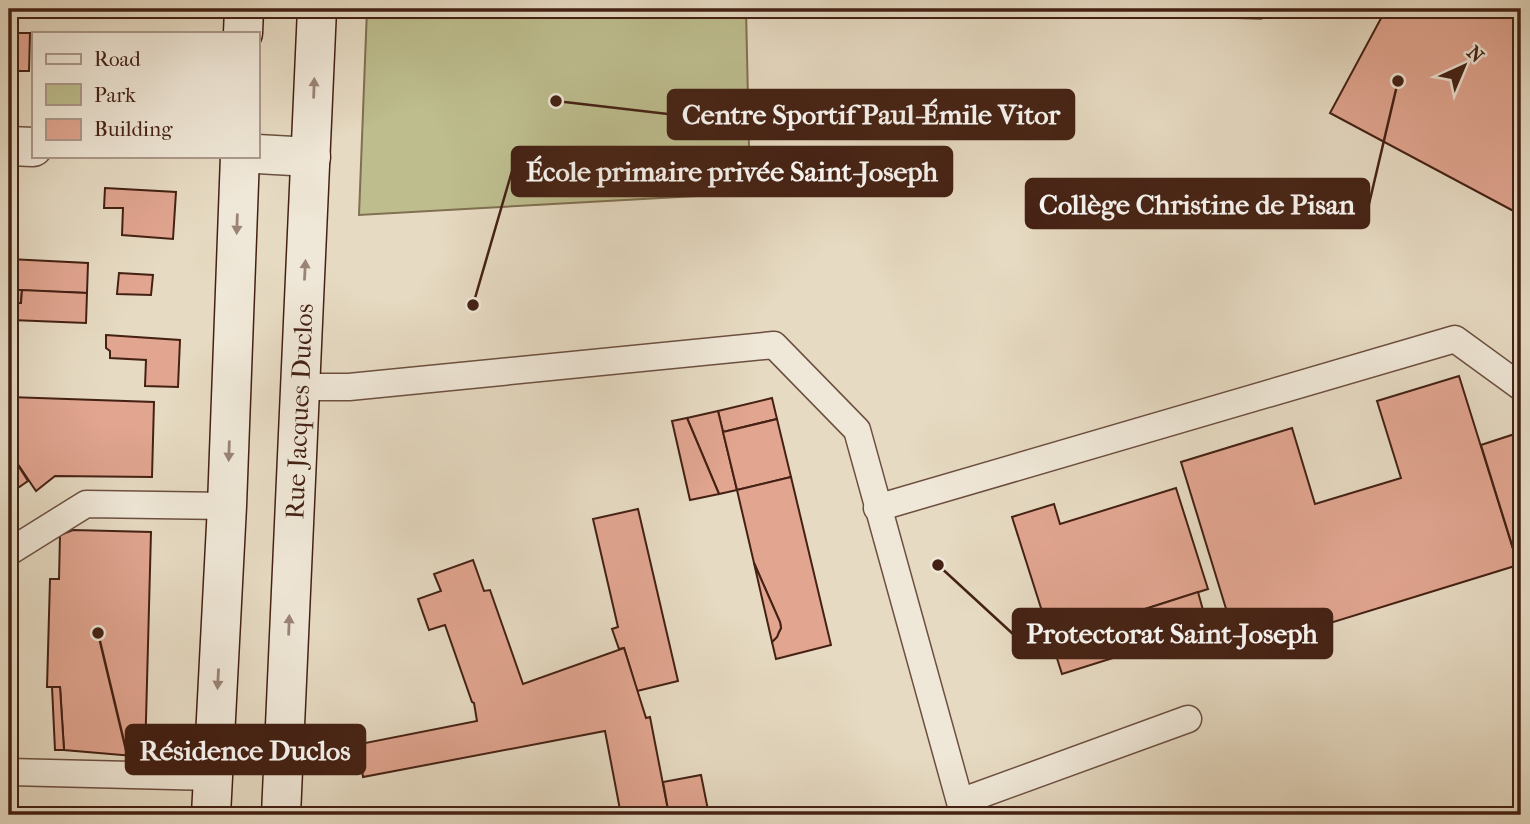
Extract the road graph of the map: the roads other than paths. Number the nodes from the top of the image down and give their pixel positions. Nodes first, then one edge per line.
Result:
1 (244, 9) edge
2 (317, 9) edge
3 (243, 32) edge
4 (9, 146) edge
5 (32, 147) edge
6 (259, 154) edge
7 (311, 157) junction
8 (240, 158) edge
9 (299, 387) junction
10 (1521, 387) edge
11 (227, 506) junction
12 (877, 508) junction
13 (9, 552) edge
14 (1188, 719) dead end
15 (9, 772) edge
16 (213, 777) junction
17 (211, 815) edge
18 (281, 815) edge

1 - 3 main road
7 -> 2 main road, Rue Jacques Duclos
4 - 5 main road
6 - 7 main road
9 -> 7 main road, Rue Jacques Duclos
8 -> 11 main road
9 - 12 lane
18 -> 9 main road, Rue Jacques Duclos
10 - 12 lane
11 - 13 lane
11 -> 16 main road
12 - 14 lane
15 - 16 lane
16 - 17 main road

